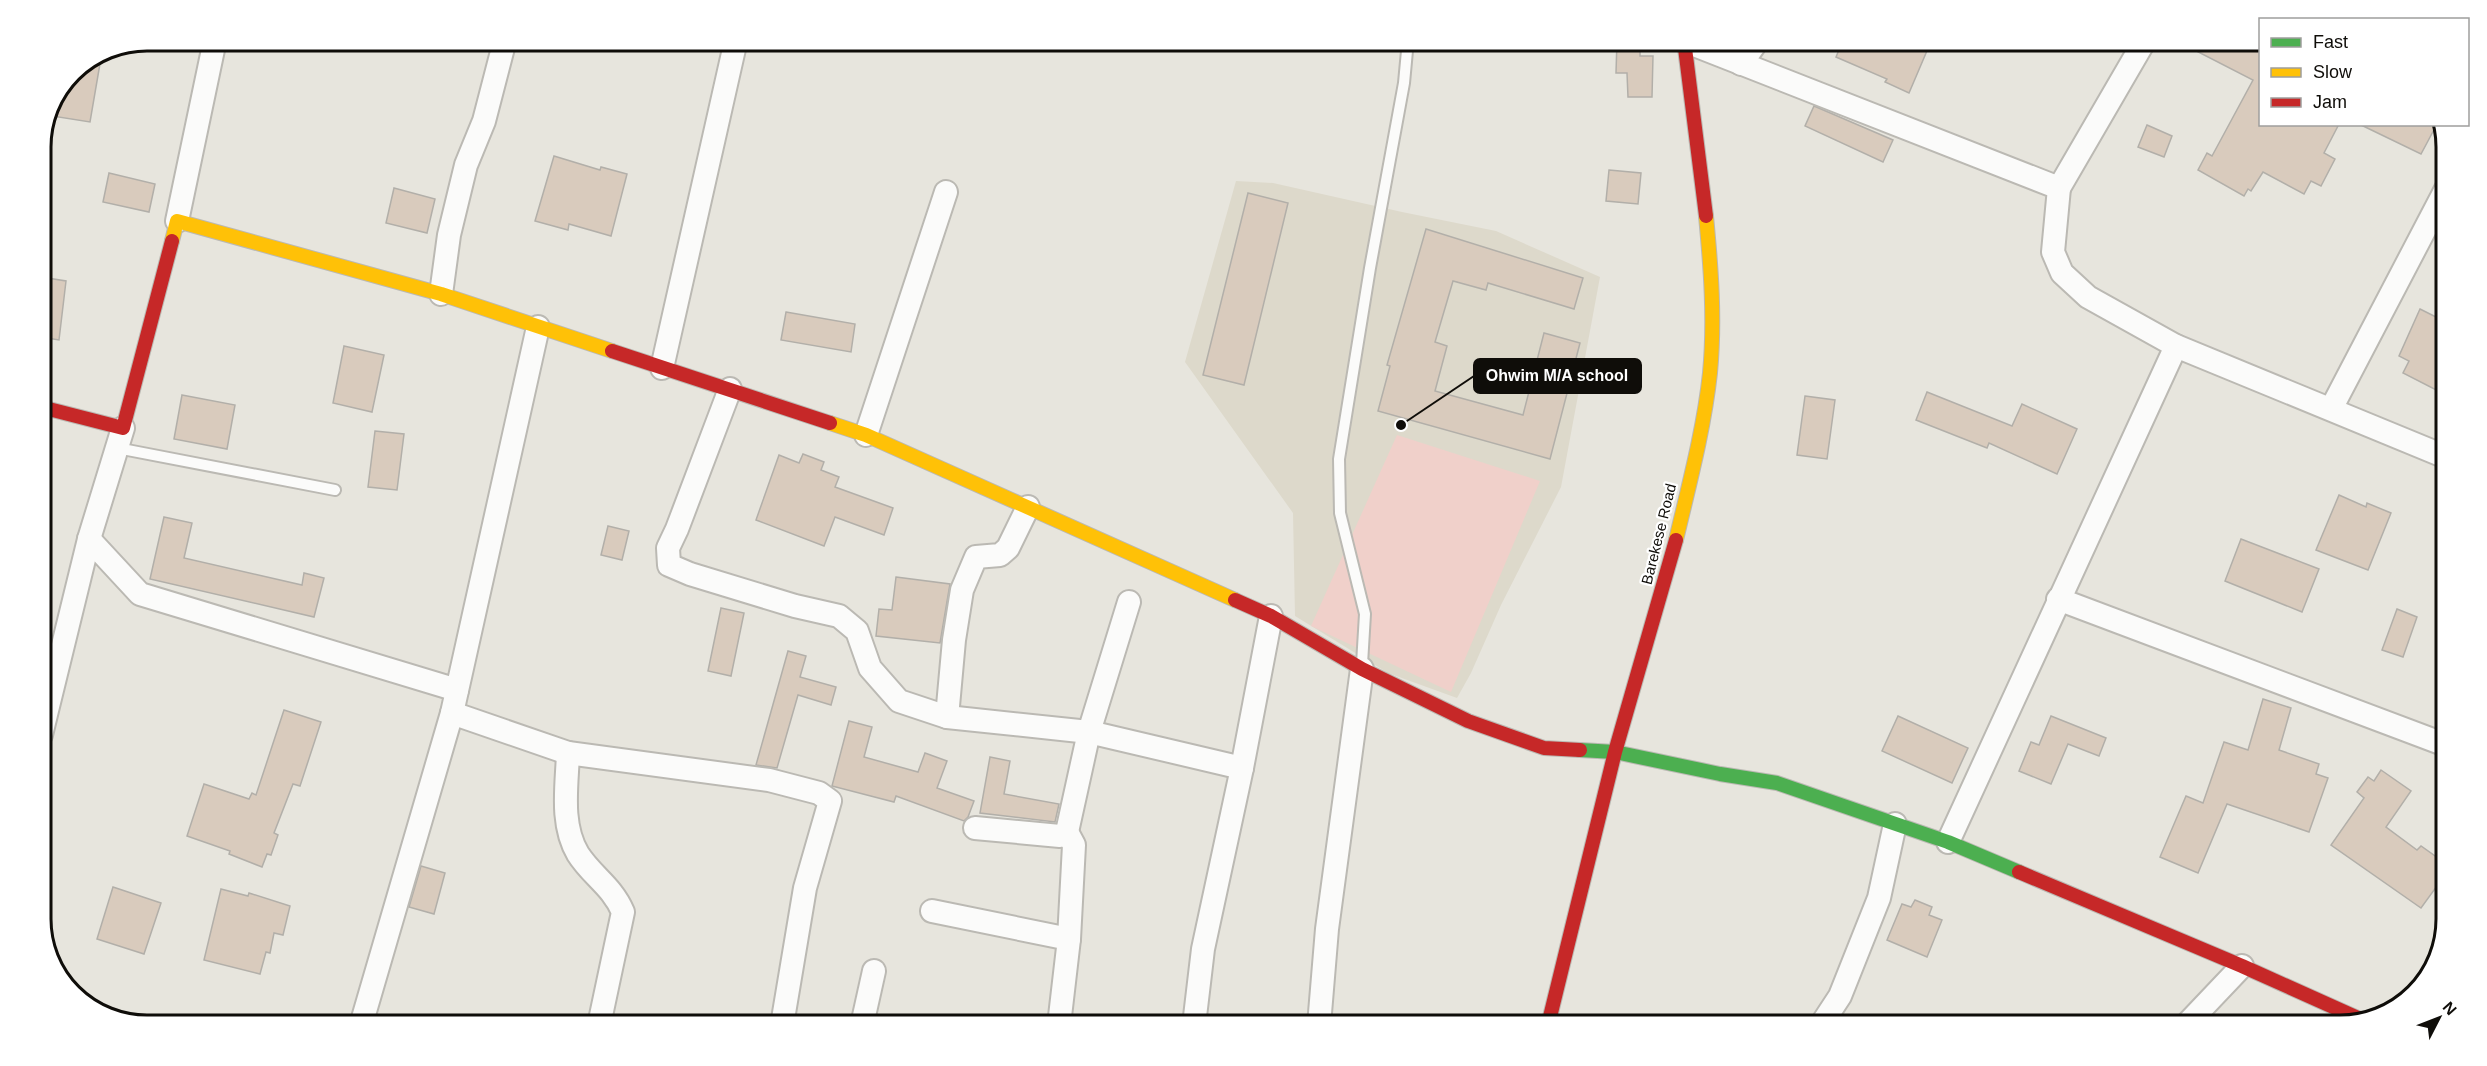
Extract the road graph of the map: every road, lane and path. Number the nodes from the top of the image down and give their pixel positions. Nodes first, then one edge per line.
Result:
1 (213, 51) edge
2 (502, 51) edge
3 (734, 51) edge
4 (1407, 51) edge
5 (1685, 51) edge
6 (1710, 51) edge
7 (1750, 51) edge
8 (2139, 51) edge
9 (1741, 63) junction
10 (2060, 188) junction
11 (946, 192) dead end
12 (2436, 208) edge
13 (177, 221) junction
14 (441, 294) junction
15 (538, 327) junction
16 (2176, 346) junction
17 (662, 368) junction
18 (730, 389) junction
19 (2331, 409) junction
20 (51, 411) edge
21 (866, 435) junction
22 (120, 438) junction
23 (2436, 453) edge
24 (335, 490) dead end
25 (1028, 507) junction
26 (90, 539) junction
27 (2058, 599) junction
28 (1129, 602) dead end
29 (1271, 616) junction
30 (1362, 669) junction
31 (457, 690) junction
32 (51, 695) edge
33 (452, 712) junction
34 (947, 717) junction
35 (1089, 732) junction
36 (2436, 741) edge
37 (1615, 752) junction
38 (568, 753) junction
39 (1242, 768) junction
40 (1895, 824) junction
41 (975, 828) dead end
42 (1067, 832) junction
43 (1948, 842) junction
44 (932, 911) dead end
45 (1069, 939) junction
46 (2242, 966) junction
47 (874, 971) dead end
48 (2349, 1014) edge
49 (364, 1015) edge
50 (601, 1015) edge
51 (784, 1015) edge
52 (864, 1015) edge
53 (1060, 1015) edge
54 (1195, 1015) edge
55 (1320, 1015) edge
56 (1550, 1015) edge
57 (1828, 1015) edge
58 (2196, 1015) edge

1 - 13 street
2 - 14 street
3 - 17 street
4 - 30 lane
5 - 37 street, Barekese Road
6 - 9 street
7 - 9 street
8 - 10 street
9 - 10 street
10 - 16 street
11 - 21 street
12 - 19 street
13 - 14 street
13 - 22 street
14 - 15 street
15 - 17 street
15 - 31 street
16 - 19 street
16 - 27 street
17 - 18 street
18 - 21 street
18 - 34 street
19 - 23 street
20 - 22 street
21 - 25 street
22 - 24 lane
22 - 26 street
25 - 29 street
25 - 34 street
26 - 31 street
26 - 32 street
27 - 36 street
27 - 43 street
28 - 35 street
29 - 30 street
29 - 39 street
30 - 37 street
30 - 55 street
31 - 33 street
33 - 38 street
33 - 49 street
34 - 35 street
35 - 39 street
35 - 42 street
37 - 40 street
37 - 56 street, Barekese Road
38 - 50 street
38 - 51 street
39 - 54 street
40 - 43 street
40 - 57 street
41 - 42 street
42 - 45 street
43 - 46 street
44 - 45 street
45 - 53 street
46 - 48 street
46 - 58 street
47 - 52 street

